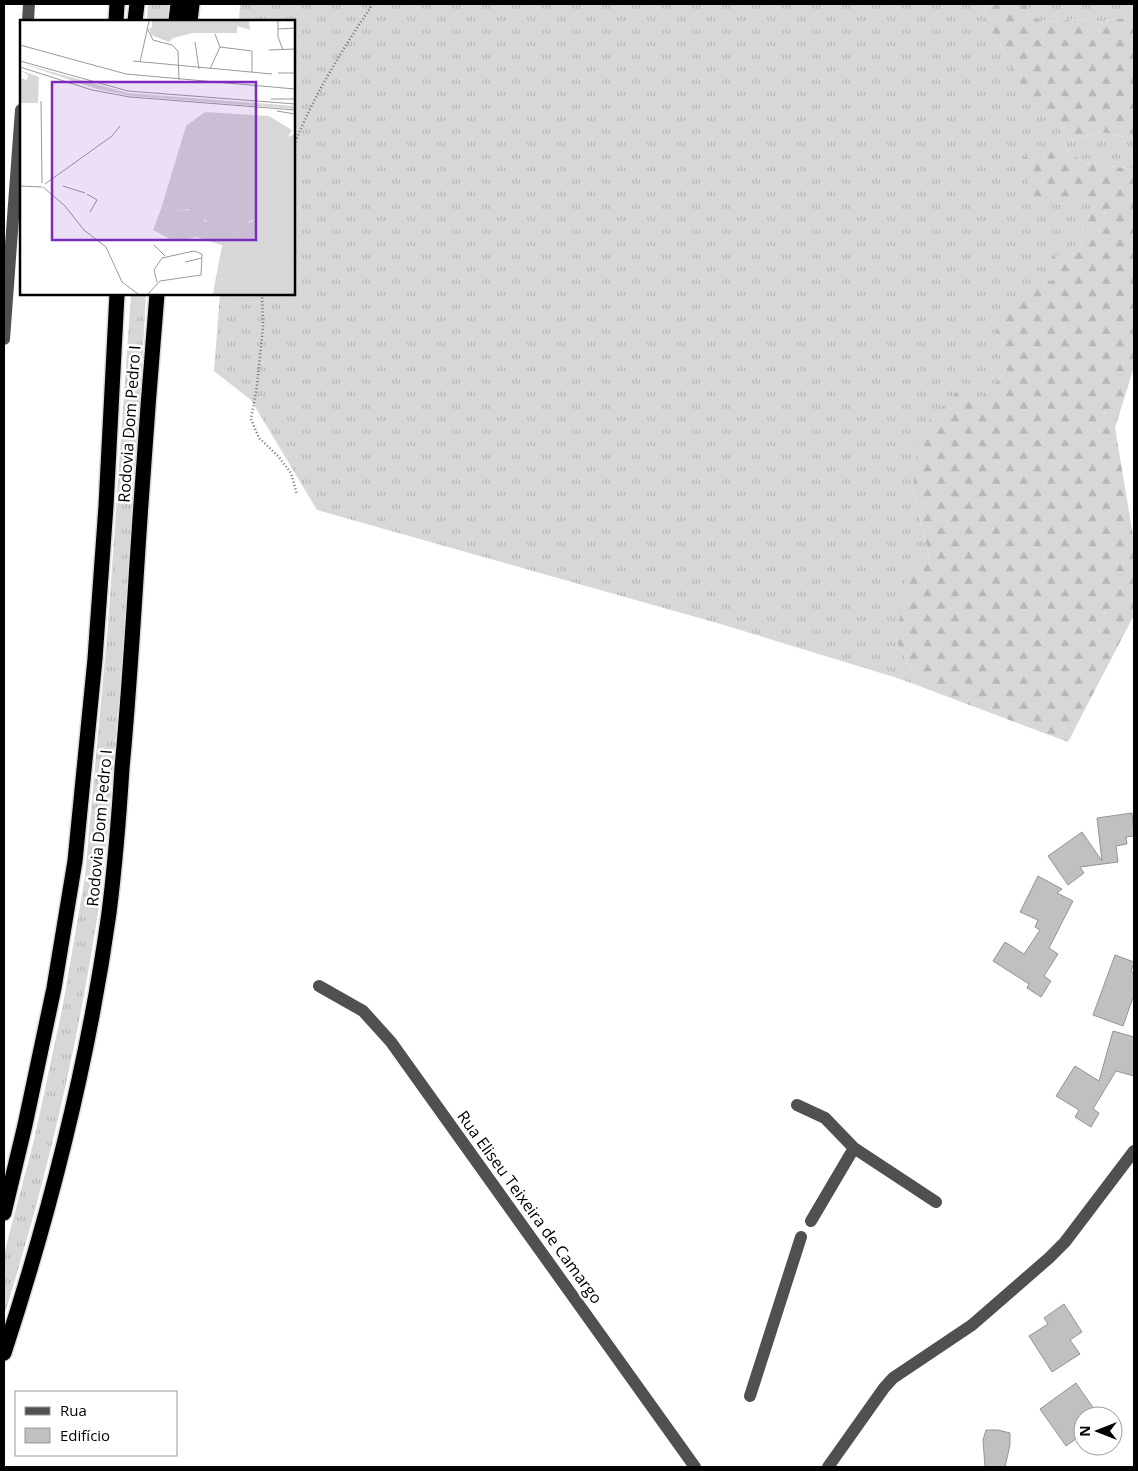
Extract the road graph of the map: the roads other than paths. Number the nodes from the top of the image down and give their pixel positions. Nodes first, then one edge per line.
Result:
1 (29, 4) edge
2 (117, 4) edge
3 (137, 4) edge
4 (178, 4) edge
5 (192, 4) edge
6 (28, 20) edge
7 (116, 20) edge
8 (135, 20) edge
9 (176, 20) edge
10 (190, 20) edge
11 (20, 123) edge
12 (111, 295) edge
13 (117, 295) edge
14 (156, 295) edge
15 (4, 339) edge
16 (113, 366) junction
17 (319, 986) dead end
18 (797, 1105) dead end
19 (854, 1148) junction
20 (1134, 1151) edge
21 (936, 1202) dead end
22 (4, 1213) edge
23 (811, 1221) dead end
24 (801, 1238) dead end
25 (4, 1353) edge
26 (750, 1396) dead end
27 (695, 1467) edge
28 (828, 1467) edge

1 - 6 street
2 - 7 highway
3 - 8 highway
4 - 9 highway
5 - 10 highway
11 - 15 street
12 - 16 highway
13 - 16 highway, Rodovia Dom Pedro I
14 - 25 highway, Rodovia Dom Pedro I
16 - 22 highway, Rodovia Dom Pedro I
17 - 27 street, Rua Eliseu Teixeira de Camargo
18 - 19 street
19 - 21 street
19 - 23 street
20 - 28 street
24 - 26 street

